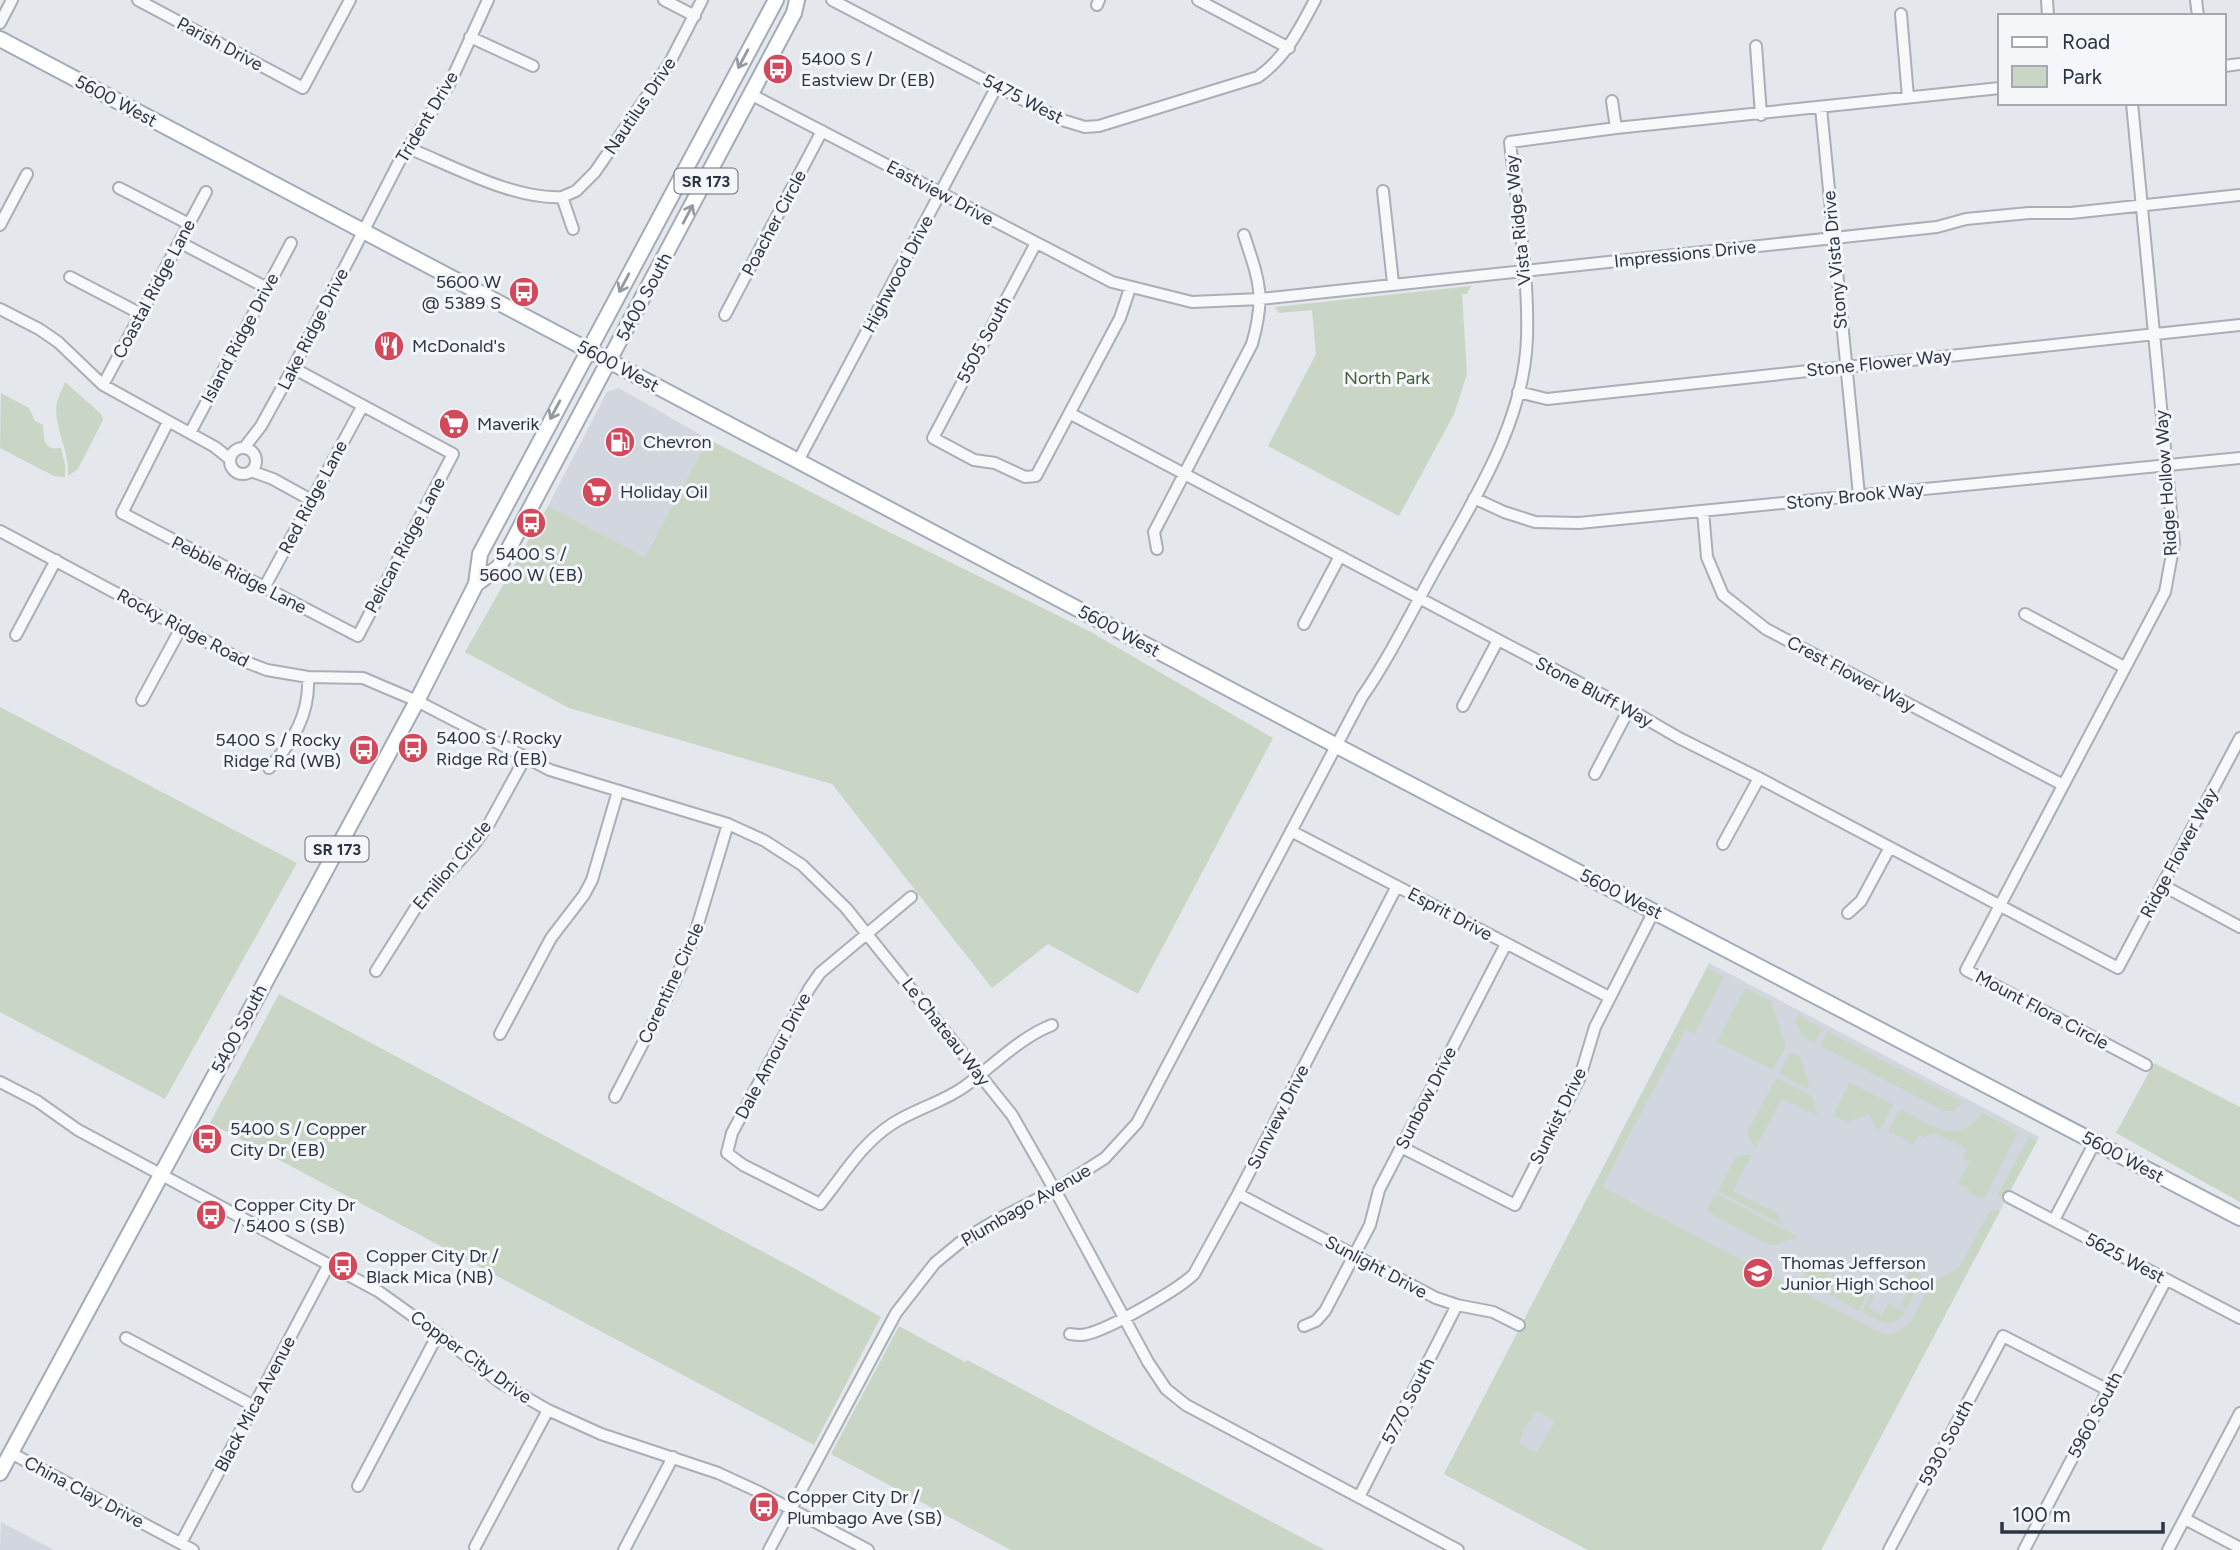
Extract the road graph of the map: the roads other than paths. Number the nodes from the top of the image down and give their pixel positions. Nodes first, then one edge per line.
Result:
1 (12, 0) edge
2 (138, 0) edge
3 (350, 0) edge
4 (488, 0) edge
5 (664, 0) edge
6 (702, 0) edge
7 (776, 0) edge
8 (794, 0) edge
9 (832, 0) edge
10 (1198, 0) edge
11 (1315, 0) edge
12 (1901, 14) dead end
13 (695, 16) junction
14 (0, 23) edge
15 (470, 37) junction
16 (0, 39) edge
17 (1756, 46) dead end
18 (1289, 48) junction
19 (533, 66) dead end
20 (997, 86) junction
21 (1998, 88) edge
22 (752, 94) junction
23 (1908, 97) junction
24 (1612, 101) dead end
25 (2132, 105) edge
26 (1821, 108) junction
27 (1761, 114) junction
28 (1616, 128) junction
29 (822, 131) junction
30 (408, 148) junction
31 (27, 174) dead end
32 (120, 188) dead end
33 (1383, 191) dead end
34 (206, 192) dead end
35 (941, 193) junction
36 (2240, 195) edge
37 (562, 197) junction
38 (2143, 205) junction
39 (189, 224) junction
40 (0, 225) edge
41 (573, 229) dead end
42 (363, 232) junction
43 (1244, 235) dead end
44 (1832, 238) junction
45 (179, 242) junction
46 (291, 243) dead end
47 (1036, 243) junction
48 (1524, 272) junction
49 (70, 277) dead end
50 (1393, 283) junction
51 (267, 288) junction
52 (1130, 288) junction
53 (1260, 299) junction
54 (0, 309) edge
55 (141, 314) junction
56 (725, 315) dead end
57 (2240, 325) edge
58 (2155, 333) junction
59 (588, 350) junction
60 (610, 361) junction
61 (1845, 367) junction
62 (293, 368) junction
63 (103, 385) junction
64 (1518, 392) junction
65 (362, 407) junction
66 (1070, 414) junction
67 (168, 422) junction
68 (190, 433) junction
69 (245, 458) junction
70 (2240, 458) edge
71 (798, 461) junction
72 (2167, 465) junction
73 (1184, 473) junction
74 (1858, 495) junction
75 (1474, 498) junction
76 (311, 500) junction
77 (1703, 511) junction
78 (0, 531) edge
79 (1157, 549) dead end
80 (1340, 556) junction
81 (56, 560) junction
82 (476, 584) junction
83 (264, 588) junction
84 (1420, 598) junction
85 (2025, 614) dead end
86 (1304, 624) dead end
87 (181, 628) junction
88 (16, 635) dead end
89 (358, 636) joint
90 (1498, 640) junction
91 (2123, 667) junction
92 (307, 677) junction
93 (142, 700) dead end
94 (417, 701) junction
95 (1463, 706) dead end
96 (1629, 709) junction
97 (2240, 738) edge
98 (1337, 746) junction
99 (525, 758) junction
100 (268, 768) dead end
101 (1595, 774) dead end
102 (1759, 778) junction
103 (2063, 785) junction
104 (618, 791) junction
105 (728, 824) junction
106 (1291, 831) junction
107 (1723, 844) dead end
108 (1889, 849) junction
109 (2162, 885) junction
110 (1397, 886) junction
111 (911, 897) dead end
112 (1998, 905) junction
113 (1654, 911) junction
114 (1849, 913) dead end
115 (2240, 927) edge
116 (867, 933) junction
117 (1506, 944) junction
118 (2118, 968) joint
119 (376, 971) dead end
120 (1609, 997) junction
121 (1052, 1026) dead end
122 (500, 1034) dead end
123 (2146, 1065) dead end
124 (980, 1075) junction
125 (0, 1082) edge
126 (615, 1097) dead end
127 (2095, 1142) junction
128 (1401, 1147) junction
129 (162, 1174) junction
130 (1055, 1190) junction
131 (1238, 1194) junction
132 (2009, 1197) dead end
133 (2240, 1218) edge
134 (2054, 1220) junction
135 (1354, 1256) junction
136 (329, 1265) junction
137 (2166, 1280) junction
138 (1457, 1305) junction
139 (1125, 1317) junction
140 (2240, 1318) edge
141 (1519, 1325) dead end
142 (1304, 1326) dead end
143 (438, 1334) junction
144 (1070, 1334) dead end
145 (126, 1338) dead end
146 (2108, 1390) junction
147 (254, 1406) junction
148 (548, 1410) junction
149 (2240, 1414) edge
150 (11, 1453) junction
151 (673, 1457) junction
152 (0, 1473) edge
153 (358, 1486) dead end
154 (1359, 1497) junction
155 (791, 1509) junction
156 (2185, 1519) junction
157 (181, 1543) junction
158 (475, 1547) dead end
159 (2240, 1548) edge
160 (194, 1550) edge
161 (624, 1550) edge
162 (769, 1550) edge
163 (868, 1550) edge
164 (1458, 1550) edge
165 (1889, 1550) edge
166 (2024, 1550) edge
167 (2168, 1550) edge

1 - 14 street
2 - 3 street, Parish Drive
4 - 15 street, Trident Drive
5 - 13 street
6 - 13 street, Nautilus Drive
7 -> 59 main road, 5400 South / SR 173
8 - 22 main road, 5400 South / SR 173
9 - 20 street, 5475 West
10 - 18 street
11 - 18 street, 5475 West
12 - 23 street
13 - 37 street, Nautilus Drive
15 - 19 street
15 - 30 street, Trident Drive
16 - 42 main road, 5600 West
17 - 27 street
18 - 20 street, 5475 West
20 - 35 street, Highwood Drive
21 - 23 street, Vista Ridge Way
22 - 29 street, Eastview Drive
60 -> 22 main road, 5400 South / SR 173
23 - 26 street, Vista Ridge Way
24 - 28 street
25 - 38 street, Ridge Hollow Way
26 - 27 street, Vista Ridge Way
26 - 44 street, Stony Vista Drive
27 - 28 street, Vista Ridge Way
28 - 48 street, Vista Ridge Way
29 - 35 street, Eastview Drive
29 - 56 street, Poacher Circle
30 - 37 street
30 - 42 street, Trident Drive
31 - 40 street
32 - 39 street
33 - 50 street
34 - 39 street, Coastal Ridge Lane
35 - 47 street, Eastview Drive
35 - 71 street, Highwood Drive
36 - 38 street, Impressions Drive
37 - 41 street
38 - 44 street, Impressions Drive
38 - 58 street, Ridge Hollow Way
39 - 45 street, Coastal Ridge Lane
42 - 59 main road, 5600 West
42 - 62 street, Lake Ridge Drive
43 - 53 street
44 - 48 street, Impressions Drive
44 - 61 street, Stony Vista Drive
45 - 51 street
45 - 55 street, Coastal Ridge Lane
46 - 51 street, Island Ridge Drive
47 - 52 street, Eastview Drive
47 - 66 street, 5505 South
48 - 50 street, Impressions Drive
48 - 64 street, Vista Ridge Way
49 - 55 street
50 - 53 street, Impressions Drive
51 - 68 street, Island Ridge Drive
52 - 53 street, Impressions Drive
52 - 66 street
53 - 73 street
54 - 63 street
55 - 63 street, Coastal Ridge Lane
57 - 58 street, Stone Flower Way
58 - 61 street, Stone Flower Way
58 - 72 street, Ridge Hollow Way
59 - 60 main road, 5600 West
59 -> 82 main road, 5400 South / SR 173
60 - 71 main road, 5600 West
60 - 82 main road, 5400 South / SR 173
61 - 64 street, Stone Flower Way
61 - 74 street, Stony Vista Drive
62 - 65 street
62 - 69 street, Lake Ridge Drive
63 - 67 street
64 - 75 street, Vista Ridge Way
65 - 76 street, Red Ridge Lane
65 - 89 street, Pelican Ridge Lane
66 - 73 street, Stone Bluff Way
67 - 68 street
67 - 83 street, Pebble Ridge Lane
68 - 69 street
69 - 76 street
70 - 72 street, Stony Brook Way
71 - 98 main road, 5600 West
72 - 74 street, Stony Brook Way
72 - 91 street, Ridge Hollow Way
73 - 79 street
73 - 80 street, Stone Bluff Way
74 - 77 street, Stony Brook Way
75 - 77 street, Stony Brook Way
75 - 84 street, Vista Ridge Way
76 - 83 street, Red Ridge Lane
77 - 103 street, Crest Flower Way
78 - 81 street, Rocky Ridge Road
80 - 84 street, Stone Bluff Way
80 - 86 street
81 - 87 street, Rocky Ridge Road
81 - 88 street
82 - 94 main road, 5400 South / SR 173
83 - 89 street, Pebble Ridge Lane
84 - 90 street, Stone Bluff Way
84 - 98 street, Vista Ridge Way
85 - 91 street
87 - 92 street, Rocky Ridge Road
87 - 93 street
90 - 95 street
90 - 96 street, Stone Bluff Way
91 - 103 street, Ridge Hollow Way
92 - 94 street, Rocky Ridge Road
92 - 100 street
94 - 99 street, Le Chateau Way
94 - 129 main road, 5400 South / SR 173
96 - 101 street
96 - 102 street, Stone Bluff Way
97 - 109 street, Ridge Flower Way
98 - 106 street, Plumbago Avenue
98 - 113 main road, 5600 West
99 - 104 street, Le Chateau Way
99 - 119 street, Emilion Circle
102 - 107 street
102 - 108 street, Stone Bluff Way
103 - 112 street, Ridge Hollow Way
104 - 105 street, Le Chateau Way
104 - 122 street
105 - 116 street, Le Chateau Way
105 - 126 street, Corentine Circle
106 - 110 street, Esprit Drive
106 - 130 street, Plumbago Avenue
108 - 112 street, Stone Bluff Way
108 - 114 street
109 - 115 street
109 - 118 street, Ridge Flower Way
110 - 117 street, Esprit Drive
110 - 131 street, Sunview Drive
111 - 116 street, Dale Amour Drive
112 - 118 street, Stone Bluff Way
112 - 123 street, Mount Flora Circle
113 - 120 street, Sunkist Drive
113 - 127 main road, 5600 West
116 - 124 street, Le Chateau Way
116 - 124 street, Dale Amour Drive
117 - 120 street, Esprit Drive
117 - 128 street, Sunbow Drive
120 - 128 street, Sunkist Drive
121 - 124 street
124 - 130 street, Le Chateau Way
125 - 129 street, Copper City Drive
127 - 133 main road, 5600 West
127 - 134 street
128 - 135 street, Sunbow Drive
129 - 136 street, Copper City Drive
129 - 150 main road, 5400 South / SR 173
130 - 139 street, Le Chateau Way
130 - 155 street, Plumbago Avenue
131 - 135 street, Sunlight Drive
131 - 139 street, Sunview Drive
132 - 134 street, 5625 West
134 - 137 street, 5625 West
135 - 138 street, Sunlight Drive
135 - 142 street, Sunbow Drive
136 - 143 street, Copper City Drive
136 - 147 street, Black Mica Avenue
137 - 140 street, 5625 West
137 - 146 street, 5960 South
138 - 141 street, Sunlight Drive
138 - 154 street, 5770 South
139 - 144 street, Sunview Drive
139 - 154 street, Le Chateau Way
143 - 148 street, Copper City Drive
143 - 153 street
145 - 147 street
146 - 165 street, 5930 South
146 - 166 street, 5960 South
147 - 157 street, Black Mica Avenue
148 - 151 street, Copper City Drive
148 - 158 street
149 - 156 street
150 - 152 main road, 5400 South / SR 173
150 - 157 street, China Clay Drive
151 - 155 street, Copper City Drive
151 - 161 street
154 - 164 street, Le Chateau Way
155 - 162 street, Plumbago Avenue
155 - 163 street, Copper City Drive
156 - 159 street
156 - 167 street
157 - 160 street, China Clay Drive

